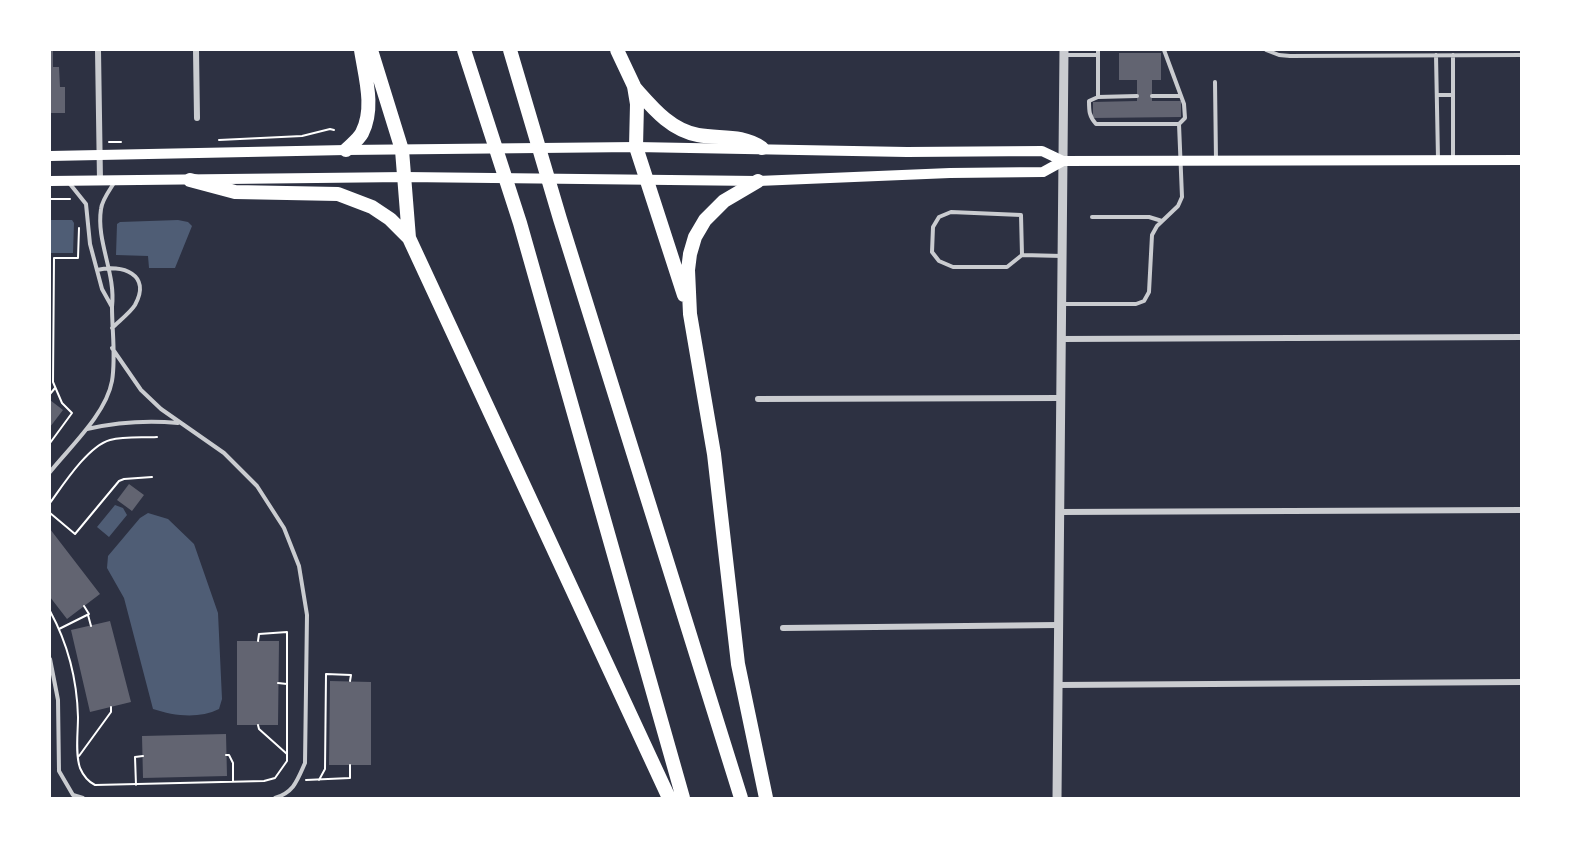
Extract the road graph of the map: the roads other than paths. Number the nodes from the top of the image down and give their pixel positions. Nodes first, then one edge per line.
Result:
1 (98, 50) edge
2 (196, 50) edge
3 (361, 50) edge
4 (371, 50) edge
5 (464, 50) edge
6 (510, 50) edge
7 (617, 50) edge
8 (1164, 50) edge
9 (1266, 50) edge
10 (1064, 52) edge
11 (1098, 52) edge
12 (1454, 54) junction
13 (1436, 55) junction
14 (1521, 55) edge
15 (1215, 82) dead end
16 (634, 86) junction
17 (1437, 95) junction
18 (1453, 95) junction
19 (1152, 96) dead end
20 (1179, 96) junction
21 (1101, 98) junction
22 (1134, 98) dead end
23 (1132, 117) dead end
24 (1167, 117) dead end
25 (197, 118) dead end
26 (1102, 118) dead end
27 (1117, 118) dead end
28 (1102, 124) junction
29 (1117, 124) junction
30 (1132, 124) junction
31 (1167, 124) junction
32 (1179, 124) junction
33 (636, 147) junction
34 (762, 148) junction
35 (346, 150) junction
36 (402, 150) junction
37 (100, 155) junction
38 (50, 156) edge
39 (1438, 160) junction
40 (1454, 160) junction
41 (1521, 160) edge
42 (1063, 161) junction
43 (1181, 161) junction
44 (1216, 161) junction
45 (405, 177) junction
46 (190, 180) junction
47 (50, 181) edge
48 (68, 181) junction
49 (100, 181) junction
50 (115, 181) junction
51 (646, 181) junction
52 (758, 181) junction
53 (1092, 217) dead end
54 (1162, 221) junction
55 (409, 238) junction
56 (1022, 255) junction
57 (1062, 256) junction
58 (109, 267) junction
59 (97, 270) junction
60 (1061, 304) junction
61 (112, 307) junction
62 (690, 314) junction
63 (112, 328) junction
64 (1521, 337) edge
65 (1061, 339) junction
66 (112, 348) junction
67 (1060, 398) junction
68 (758, 399) dead end
69 (180, 423) junction
70 (86, 429) junction
71 (50, 472) edge
72 (1521, 510) edge
73 (1059, 512) junction
74 (1058, 625) junction
75 (783, 628) dead end
76 (50, 659) edge
77 (1521, 682) edge
78 (1057, 685) junction
79 (82, 798) edge
80 (275, 798) edge
81 (669, 798) edge
82 (683, 798) edge
83 (741, 798) edge
84 (766, 798) edge
85 (1057, 798) edge

1 - 37 street
2 - 25 street
3 - 35 highway
4 - 36 highway
5 - 82 highway
6 - 83 highway
7 - 16 highway
8 - 20 lane
9 - 13 lane
10 - 11 lane
10 - 42 street
11 - 21 lane
12 - 13 lane
12 - 14 lane
12 - 18 lane
13 - 17 lane
15 - 44 lane
16 - 33 highway
16 - 34 highway
17 - 18 lane
17 - 39 lane
18 - 40 lane
19 - 20 lane
20 - 32 lane
21 - 22 lane
21 - 28 lane
23 - 30 lane
24 - 31 lane
26 - 28 lane
27 - 29 lane
28 - 29 lane
29 - 30 lane
30 - 31 lane
31 - 32 lane
32 - 43 lane
33 - 34 main road
33 - 36 main road
33 - 51 highway
34 - 42 main road
35 - 36 main road
35 - 37 main road
36 - 45 highway
37 - 38 main road
37 - 49 street
39 - 40 main road
39 - 44 main road
40 - 41 main road
42 - 43 main road
42 - 52 main road
42 - 57 street
43 - 44 main road
43 - 54 lane
45 - 46 main road
45 - 51 main road
45 - 55 highway
46 - 50 main road
46 - 55 highway
47 - 48 main road
48 - 49 main road
48 - 59 lane
49 - 50 main road
50 - 58 lane
51 - 52 main road
51 - 62 highway
52 - 62 highway
53 - 54 lane
54 - 60 lane
55 - 81 highway
56 - 56 lane
56 - 57 lane
57 - 60 street
58 - 59 lane
58 - 61 lane
58 - 63 lane
59 - 61 lane
60 - 65 street
61 - 63 lane
62 - 84 highway
63 - 66 lane
64 - 65 street
65 - 67 street
66 - 69 lane
66 - 70 lane
67 - 68 street
67 - 73 street
69 - 70 lane
69 - 80 lane
70 - 71 lane
72 - 73 street
73 - 74 street
74 - 75 street
74 - 78 street
76 - 79 lane
77 - 78 street
78 - 85 street

